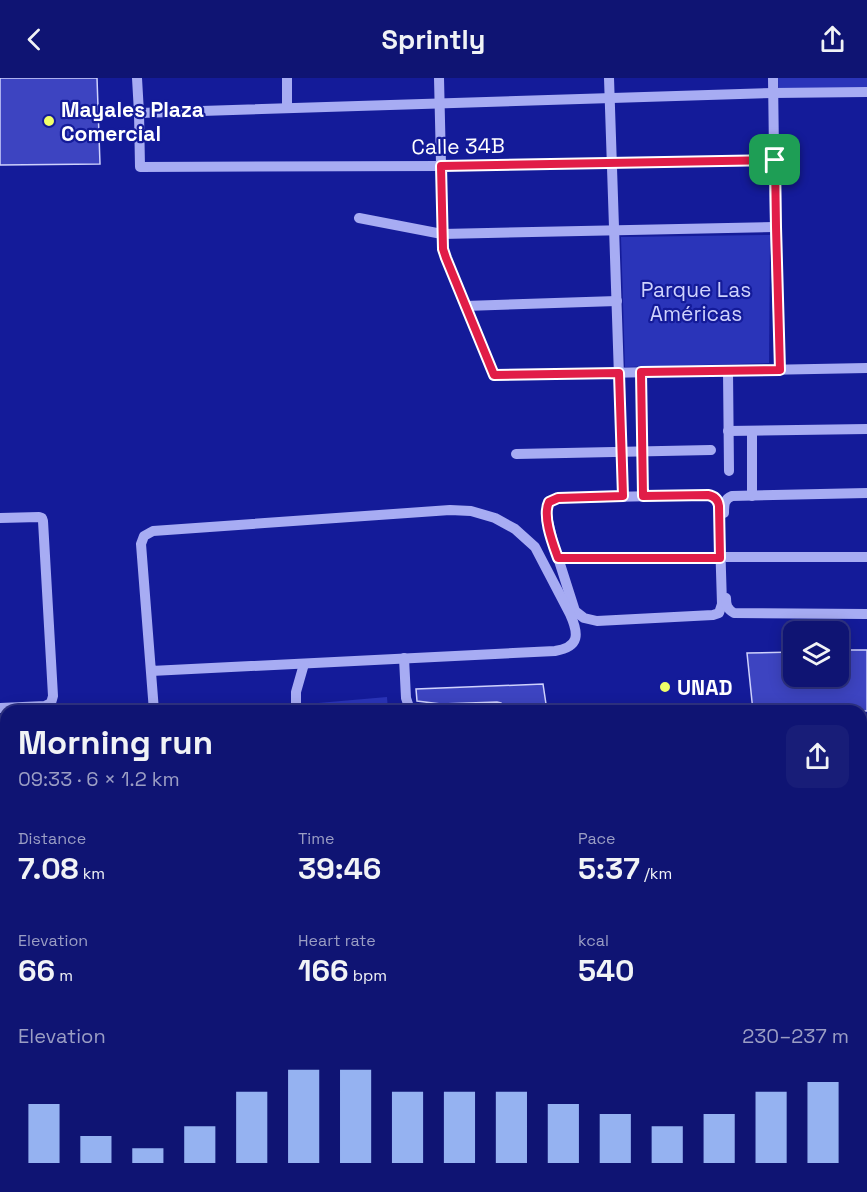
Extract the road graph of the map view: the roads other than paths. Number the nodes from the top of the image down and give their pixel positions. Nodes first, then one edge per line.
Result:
1 (137, 78) edge
2 (287, 78) edge
3 (439, 78) edge
4 (609, 78) edge
5 (773, 78) edge
6 (867, 92) edge
7 (773, 93) junction
8 (610, 98) junction
9 (440, 103) junction
10 (288, 108) junction
11 (139, 113) junction
12 (775, 160) junction
13 (612, 164) junction
14 (441, 166) junction
15 (359, 218) dead end
16 (776, 227) junction
17 (614, 231) junction
18 (442, 234) junction
19 (617, 301) junction
20 (465, 306) junction
21 (867, 369) edge
22 (780, 370) junction
23 (728, 371) junction
24 (641, 372) junction
25 (619, 373) junction
26 (867, 429) edge
27 (752, 430) junction
28 (728, 431) junction
29 (711, 450) dead end
30 (642, 451) junction
31 (622, 452) junction
32 (516, 454) dead end
33 (729, 471) dead end
34 (867, 493) edge
35 (623, 496) junction
36 (643, 496) junction
37 (752, 496) junction
38 (0, 518) edge
39 (723, 557) junction
40 (867, 557) edge
41 (558, 558) junction
42 (867, 614) edge
43 (404, 658) junction
44 (304, 664) junction
45 (151, 671) junction
46 (47, 705) edge
47 (154, 705) edge
48 (296, 705) edge
49 (408, 705) edge

1 - 11 street
2 - 10 street
3 - 9 street
4 - 8 street
5 - 7 street
6 - 7 street
7 - 8 street
7 - 12 street
8 - 9 street
8 - 13 street
9 - 10 street
9 - 14 street
10 - 11 street
11 - 14 street, Calle 34B
12 - 13 street, Calle 34B
12 - 16 street
13 - 14 street, Calle 34B
13 - 17 street
14 - 18 street
15 - 18 street
16 - 17 street
16 - 22 street
17 - 18 street
17 - 19 street
18 - 20 street
19 - 20 street
19 - 25 street
20 - 25 street
21 - 22 street
22 - 23 street
23 - 24 street
23 - 28 street
24 - 25 street
24 - 30 street
25 - 31 street
26 - 27 street
27 - 28 street
27 - 37 street
28 - 33 street
29 - 30 street
30 - 31 street
30 - 36 street
31 - 32 street
31 - 35 street
34 - 37 street
35 - 36 street
35 - 41 street
36 - 39 street
37 - 39 street
38 - 46 street
39 - 40 street
39 - 41 street
39 - 41 street
39 - 42 street
43 - 44 street
43 - 45 street
43 - 49 street
44 - 45 street
44 - 48 street
45 - 47 street

